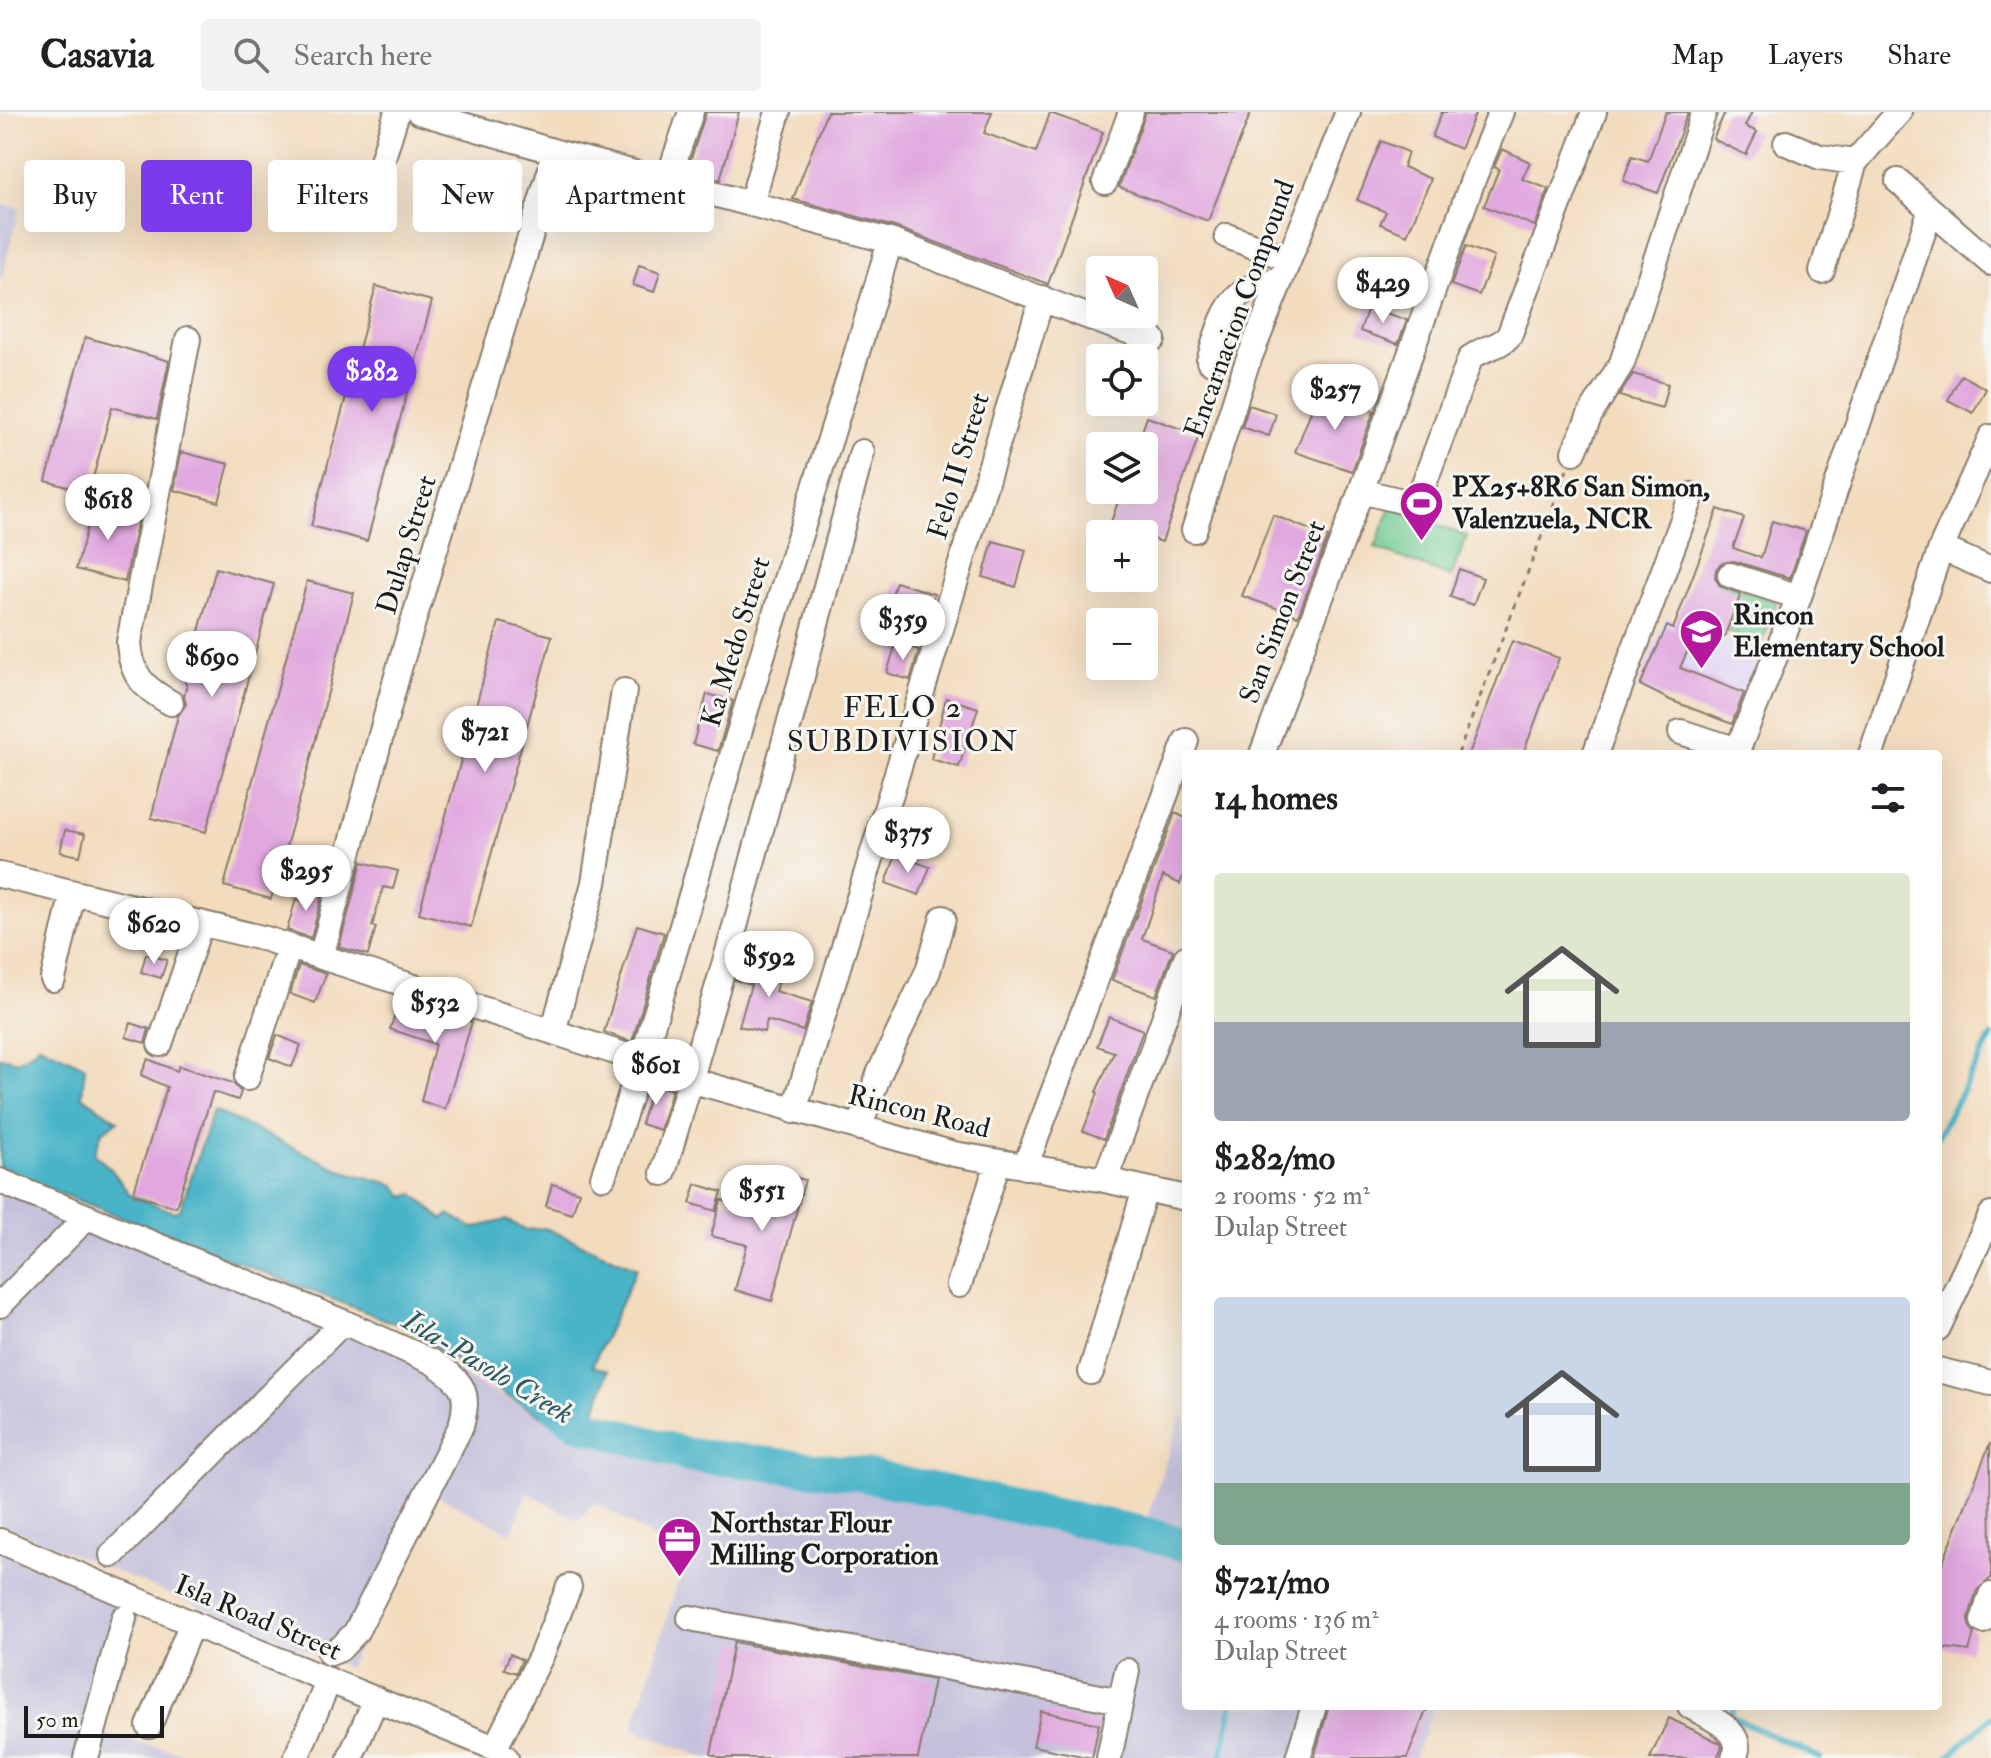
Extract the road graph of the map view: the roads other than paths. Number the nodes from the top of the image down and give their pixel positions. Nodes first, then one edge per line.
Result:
1 (397, 112) edge
2 (419, 112) edge
3 (691, 112) edge
4 (778, 112) edge
5 (1131, 112) edge
6 (1348, 112) edge
7 (1501, 112) edge
8 (1594, 112) edge
9 (1704, 112) edge
10 (1899, 112) edge
11 (1786, 143) dead end
12 (556, 152) junction
13 (382, 160) edge
14 (586, 160) edge
15 (675, 160) edge
16 (1855, 162) junction
17 (1898, 181) dead end
18 (1105, 182) dead end
19 (714, 194) edge
20 (751, 204) junction
21 (1930, 212) junction
22 (1227, 236) dead end
23 (890, 241) junction
24 (1991, 263) edge
25 (1285, 270) junction
26 (1822, 271) dead end
27 (1042, 298) junction
28 (188, 339) dead end
29 (1153, 339) dead end
30 (1209, 361) dead end
31 (1991, 437) edge
32 (862, 452) dead end
33 (1574, 452) road end
34 (1361, 491) junction
35 (1692, 495) dead end
36 (1194, 530) dead end
37 (1941, 548) junction
38 (1991, 570) edge
39 (1730, 575) dead end
40 (1799, 597) junction
41 (624, 691) dead end
42 (171, 703) dead end
43 (1681, 732) dead end
44 (1186, 741) dead end
45 (1183, 750) edge
46 (1264, 750) edge
47 (1596, 750) edge
48 (1731, 750) edge
49 (1738, 750) edge
50 (1872, 750) edge
51 (1182, 752) edge
52 (0, 875) edge
53 (73, 893) junction
54 (943, 918) dead end
55 (201, 923) junction
56 (289, 947) junction
57 (321, 957) junction
58 (1182, 969) edge
59 (53, 979) dead end
60 (553, 1032) junction
61 (160, 1044) dead end
62 (643, 1061) junction
63 (247, 1078) dead end
64 (690, 1080) junction
65 (794, 1111) junction
66 (859, 1128) junction
67 (998, 1162) junction
68 (1025, 1167) junction
69 (663, 1173) dead end
70 (603, 1177) dead end
71 (1105, 1180) junction
72 (0, 1181) edge
73 (1145, 1189) junction
74 (1182, 1197) edge
75 (1991, 1215) edge
76 (87, 1217) junction
77 (959, 1285) dead end
78 (0, 1305) edge
79 (1942, 1319) edge
80 (343, 1322) junction
81 (1942, 1371) edge
82 (1091, 1372) dead end
83 (1991, 1383) edge
84 (0, 1541) edge
85 (112, 1555) dead end
86 (569, 1587) dead end
87 (1991, 1595) edge
88 (124, 1618) dead end
89 (690, 1618) dead end
90 (1983, 1621) dead end
91 (192, 1623) junction
92 (330, 1653) dead end
93 (1127, 1671) dead end
94 (329, 1680) junction
95 (376, 1699) junction
96 (1121, 1701) junction
97 (1313, 1710) edge
98 (1697, 1710) edge
99 (149, 1726) dead end
100 (500, 1753) edge
101 (86, 1758) edge
102 (296, 1758) edge
103 (350, 1758) edge
104 (1109, 1758) edge
105 (1298, 1758) edge
106 (1734, 1758) edge

1 - 13 street
2 - 12 street
3 - 15 street
4 - 20 street
5 - 18 street
6 - 25 street, Encarnacion Compound
7 - 34 street, San Simon Street
8 - 34 street
9 - 33 street
10 - 16 street
11 - 16 street
12 - 14 street
12 - 57 street, Dulap Street
16 - 26 street
17 - 21 street
19 - 20 street
20 - 23 street
21 - 24 street
21 - 40 street
22 - 25 street
23 - 27 street
23 - 62 street, Ka Medo Street
25 - 30 street
25 - 36 street, Encarnacion Compound
27 - 29 street
27 - 65 street, Felo II Street
28 - 42 street
31 - 37 street
32 - 64 street
34 - 46 street, San Simon Street
35 - 47 street
37 - 38 street
37 - 50 street
39 - 40 street
40 - 49 street
41 - 60 street
43 - 48 street
44 - 45 street
51 - 68 street
52 - 53 street, Rincon Road
53 - 55 street, Rincon Road
53 - 59 street
54 - 66 street
55 - 56 street, Rincon Road
55 - 61 street
56 - 57 street, Rincon Road
56 - 63 street
57 - 60 street, Rincon Road
58 - 71 street
60 - 62 street, Rincon Road
62 - 64 street, Rincon Road
62 - 70 street, Ka Medo Street
64 - 65 street, Rincon Road
64 - 69 street
65 - 66 street, Rincon Road
66 - 67 street, Rincon Road
67 - 68 street, Rincon Road
67 - 77 street
68 - 71 street, Rincon Road
71 - 73 street, Rincon Road
72 - 76 street
73 - 74 street, Rincon Road
73 - 82 street
75 - 79 street
76 - 78 street
76 - 80 street
80 - 85 street
80 - 92 street
81 - 83 street
84 - 91 street, Isla Road Street
86 - 100 street
87 - 90 street
88 - 101 street
89 - 96 street
91 - 94 street, Isla Road Street
91 - 99 street
93 - 96 street
94 - 95 street, Isla Road Street
94 - 102 street
95 - 100 street, Isla Road Street
95 - 103 street
96 - 104 street
97 - 105 street
98 - 106 street

